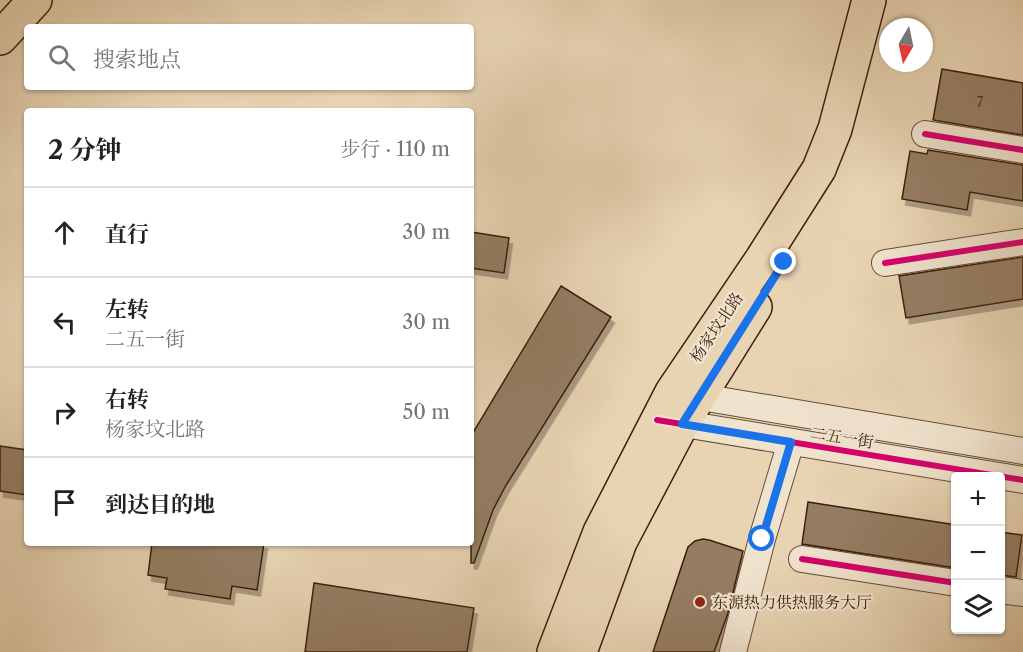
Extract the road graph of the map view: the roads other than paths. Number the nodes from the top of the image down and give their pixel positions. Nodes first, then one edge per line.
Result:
1 (35, 0) edge
2 (869, 0) edge
3 (892, 0) edge
4 (0, 38) edge
5 (925, 134) dead end
6 (1023, 150) edge
7 (1023, 242) edge
8 (885, 263) dead end
9 (677, 408) junction
10 (791, 442) junction
11 (1023, 451) edge
12 (1023, 480) edge
13 (802, 559) dead end
14 (951, 582) edge
15 (1005, 591) edge
16 (1023, 593) edge
17 (554, 652) edge
18 (580, 652) edge
19 (733, 652) edge

1 - 4 main road
2 - 9 main road, 杨家坟北路
3 - 9 main road, 杨家坟北路
5 - 6 street
7 - 8 street
9 - 10 street, 二五一街
9 - 11 street, 二五一街
9 - 17 main road, 杨家坟北路
9 - 18 main road, 杨家坟北路
10 - 12 street, 二五一街
10 - 19 street
13 - 14 street
15 - 16 street

